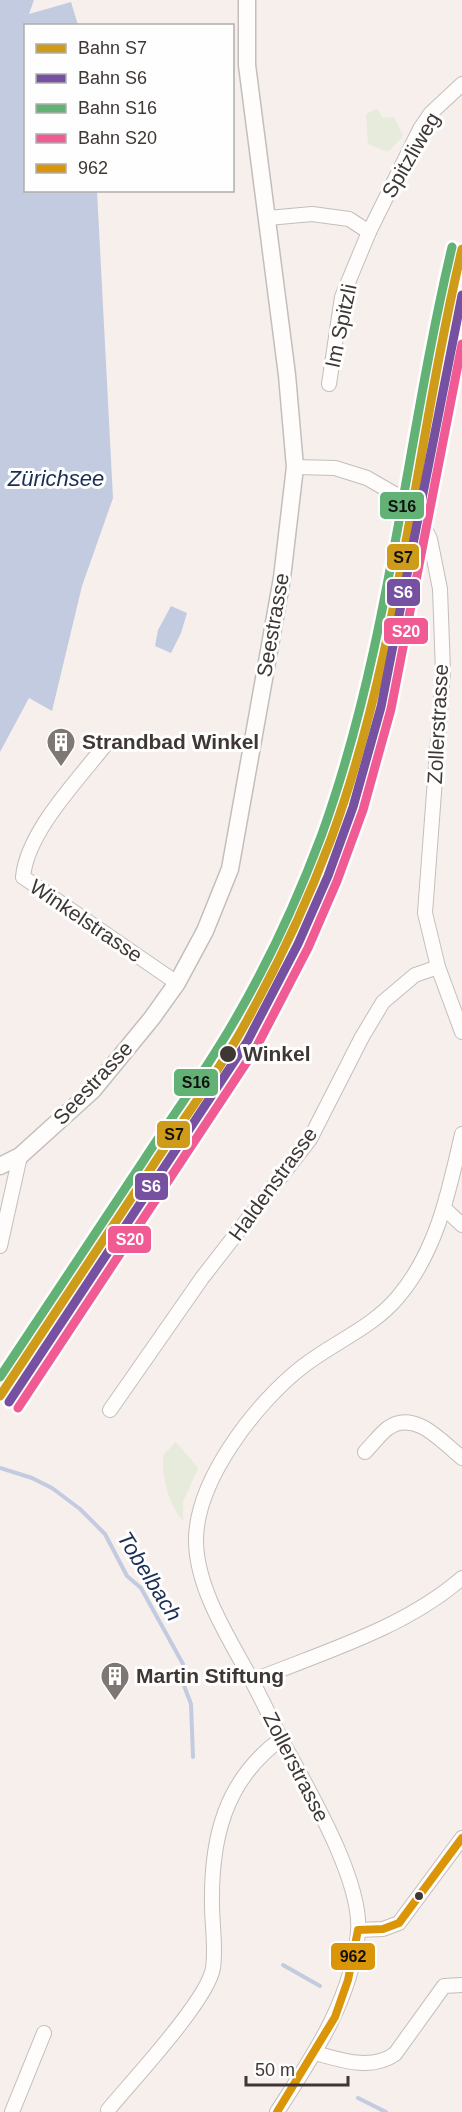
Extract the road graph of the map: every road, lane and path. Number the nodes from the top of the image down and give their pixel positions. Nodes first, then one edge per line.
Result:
1 (248, 0) edge
2 (462, 84) edge
3 (268, 218) junction
4 (369, 232) junction
5 (329, 384) dead end
6 (295, 466) junction
7 (106, 744) dead end
8 (438, 967) junction
9 (177, 983) junction
10 (462, 1032) edge
11 (462, 1134) edge
12 (20, 1156) junction
13 (0, 1166) edge
14 (444, 1209) junction
15 (462, 1225) edge
16 (0, 1246) edge
17 (110, 1410) dead end
18 (365, 1452) dead end
19 (462, 1458) edge
20 (462, 1578) edge
21 (252, 1682) junction
22 (281, 1739) junction
23 (462, 1838) edge
24 (358, 1930) junction
25 (462, 1985) edge
26 (44, 2033) dead end
27 (315, 2053) junction
28 (108, 2110) dead end
29 (12, 2112) edge
30 (277, 2112) edge

1 - 3 main road, Seestrasse
2 - 4 street, Spitzliweg
3 - 4 street
3 - 6 main road, Seestrasse
4 - 5 street, Im Spitzli
6 - 8 street, Zollerstrasse
6 - 9 main road, Seestrasse
7 - 9 street, Winkelstrasse
8 - 10 street, Zollerstrasse
8 - 17 street, Haldenstrasse
9 - 12 main road, Seestrasse
11 - 14 street, Zollerstrasse
12 - 13 main road, Seestrasse
12 - 16 street
14 - 15 street
14 - 21 street, Zollerstrasse
18 - 19 street
20 - 21 street
21 - 22 street, Zollerstrasse
22 - 24 street, Zollerstrasse
22 - 28 street
23 - 24 street
24 - 27 street, Zollerstrasse
25 - 27 street
26 - 29 street
27 - 30 street, Zollerstrasse

